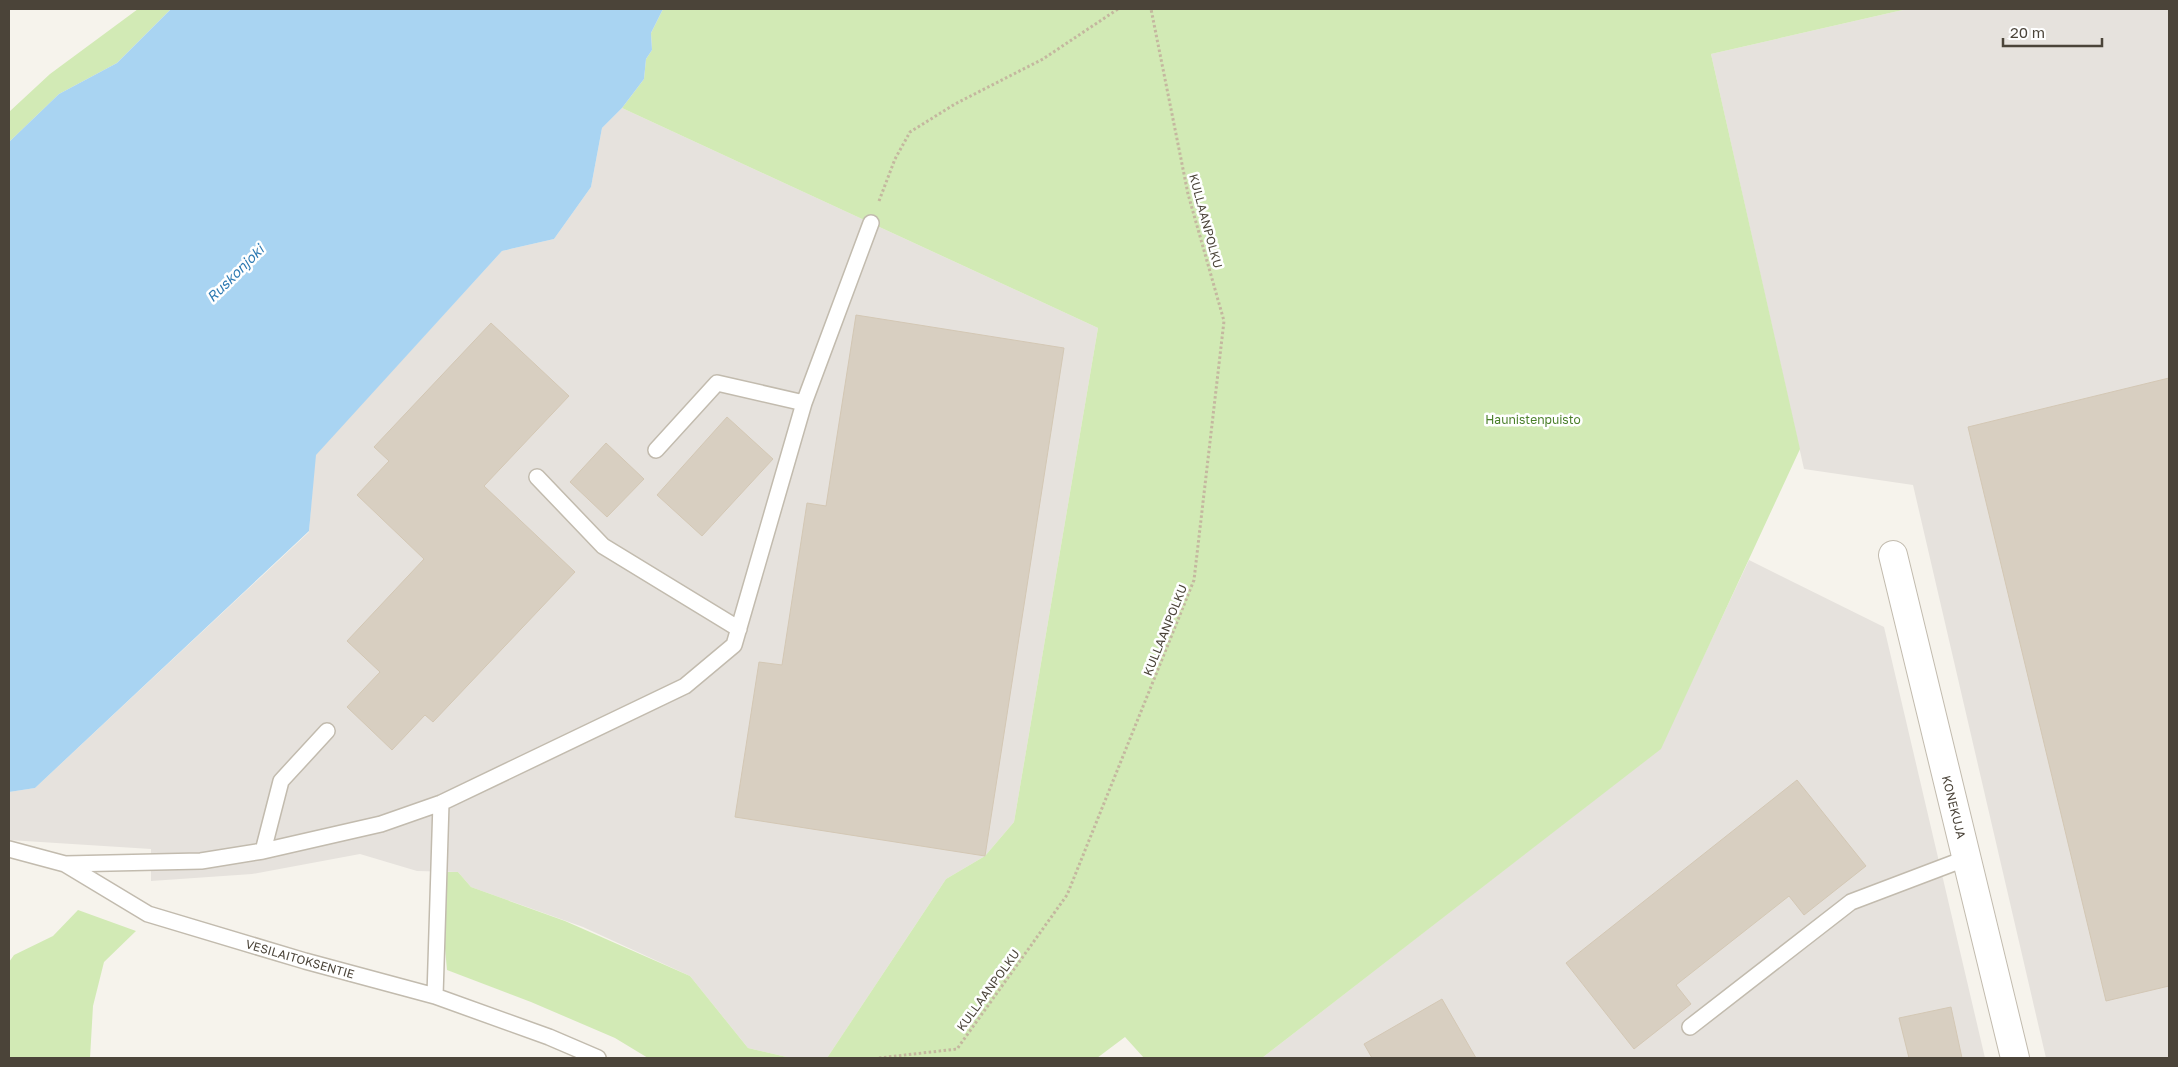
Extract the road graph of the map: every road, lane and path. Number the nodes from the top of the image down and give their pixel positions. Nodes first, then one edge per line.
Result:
1 (1118, 9) edge
2 (1150, 9) edge
3 (871, 223) joint
4 (804, 403) junction
5 (656, 450) dead end
6 (538, 477) dead end
7 (1893, 555) dead end
8 (739, 629) junction
9 (328, 731) dead end
10 (441, 803) junction
11 (9, 849) edge
12 (263, 851) junction
13 (1967, 858) junction
14 (65, 864) junction
15 (436, 996) junction
16 (1690, 1027) dead end
17 (598, 1058) edge
18 (879, 1058) edge
19 (2015, 1058) edge

1 - 3 path
2 - 18 path, KULLAANPOLKU
3 - 4 lane
4 - 5 lane
4 - 8 lane
6 - 8 lane
7 - 13 street, KONEKUJA
8 - 10 lane
9 - 12 lane
10 - 12 lane
10 - 15 lane
11 - 14 lane, VESILAITOKSENTIE
12 - 14 lane
13 - 16 lane
13 - 19 street, KONEKUJA
14 - 15 lane, VESILAITOKSENTIE
15 - 17 lane, VESILAITOKSENTIE

